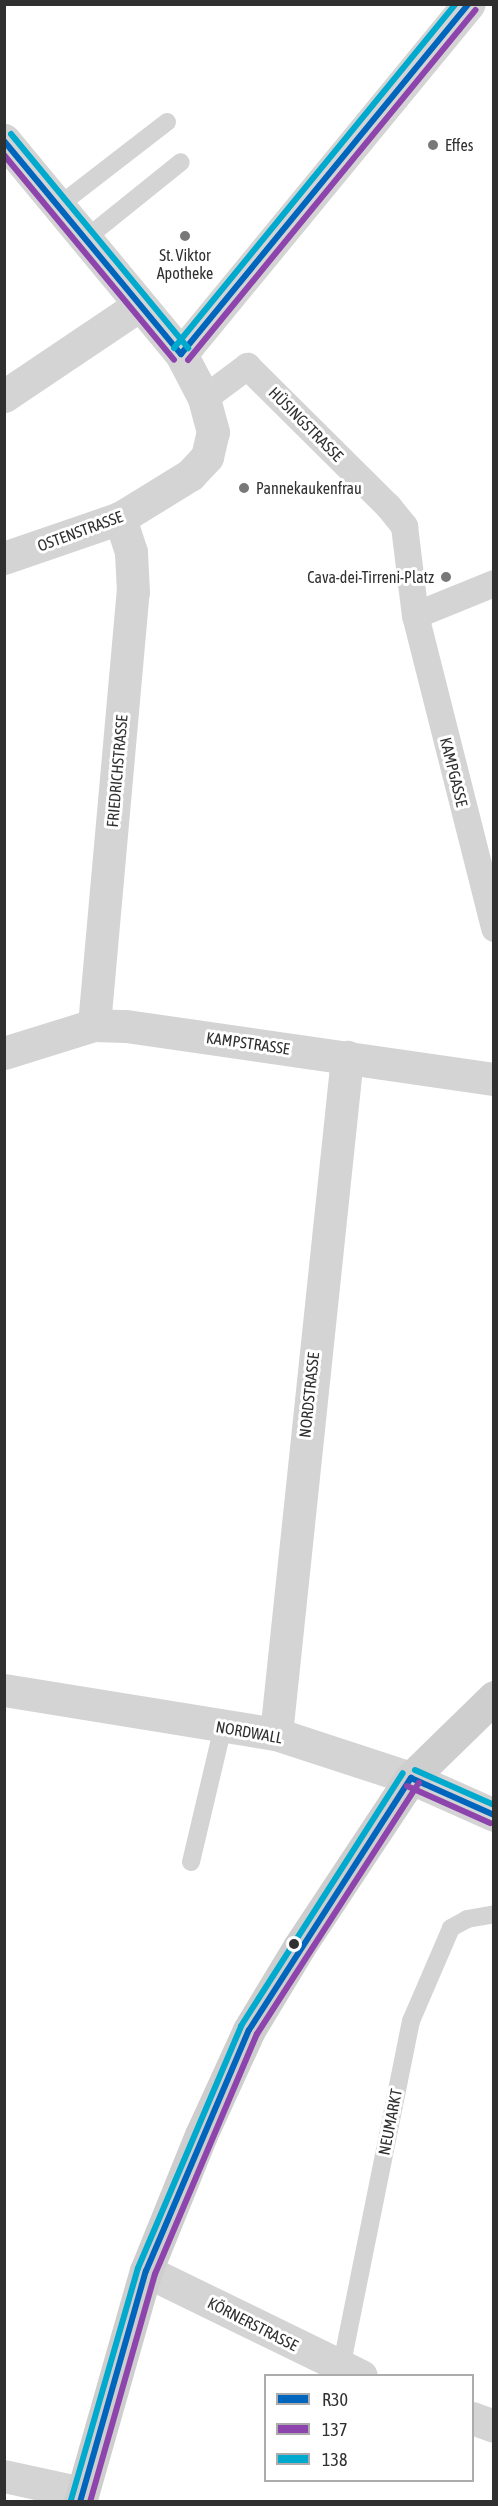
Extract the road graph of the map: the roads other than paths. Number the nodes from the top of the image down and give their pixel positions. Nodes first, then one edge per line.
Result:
1 (468, 4) edge
2 (167, 122) dead end
3 (4, 140) edge
4 (181, 162) dead end
5 (57, 207) junction
6 (84, 240) junction
7 (138, 306) junction
8 (181, 354) junction
9 (4, 396) edge
10 (204, 398) junction
11 (120, 519) junction
12 (4, 558) edge
13 (494, 583) edge
14 (415, 615) junction
15 (494, 928) edge
16 (94, 1025) junction
17 (4, 1053) edge
18 (347, 1057) junction
19 (494, 1079) edge
20 (4, 1690) edge
21 (494, 1697) edge
22 (224, 1727) junction
23 (276, 1734) junction
24 (411, 1778) junction
25 (494, 1815) edge
26 (191, 1862) dead end
27 (494, 1914) edge
28 (146, 2271) junction
29 (351, 2372) edge
30 (474, 2419) edge
31 (494, 2426) edge
32 (4, 2476) edge
33 (80, 2497) edge

1 - 8 street
2 - 5 lane
3 - 5 street, OSTENSTRASSE
4 - 6 lane
5 - 6 street, OSTENSTRASSE
6 - 7 street, OSTENSTRASSE
7 - 8 street, OSTENSTRASSE
7 - 9 street
8 - 10 street, OSTENSTRASSE
10 - 11 street, OSTENSTRASSE
10 - 14 street, HÜSINGSTRASSE
11 - 12 street, OSTENSTRASSE
11 - 16 street, FRIEDRICHSTRASSE
13 - 14 street
14 - 15 street, KAMPGASSE
16 - 17 street, KAMPSTRASSE
16 - 18 street, KAMPSTRASSE
18 - 19 street, KAMPSTRASSE
18 - 23 street, NORDSTRASSE
20 - 22 street, NORDWALL
21 - 24 main road
22 - 23 street, NORDWALL
22 - 26 lane
23 - 24 street, NORDWALL
24 - 25 street, NORDWALL
24 - 28 main road
27 - 29 lane, NEUMARKT
28 - 29 street, KÖRNERSTRASSE
28 - 33 main road
30 - 31 street
32 - 33 street

